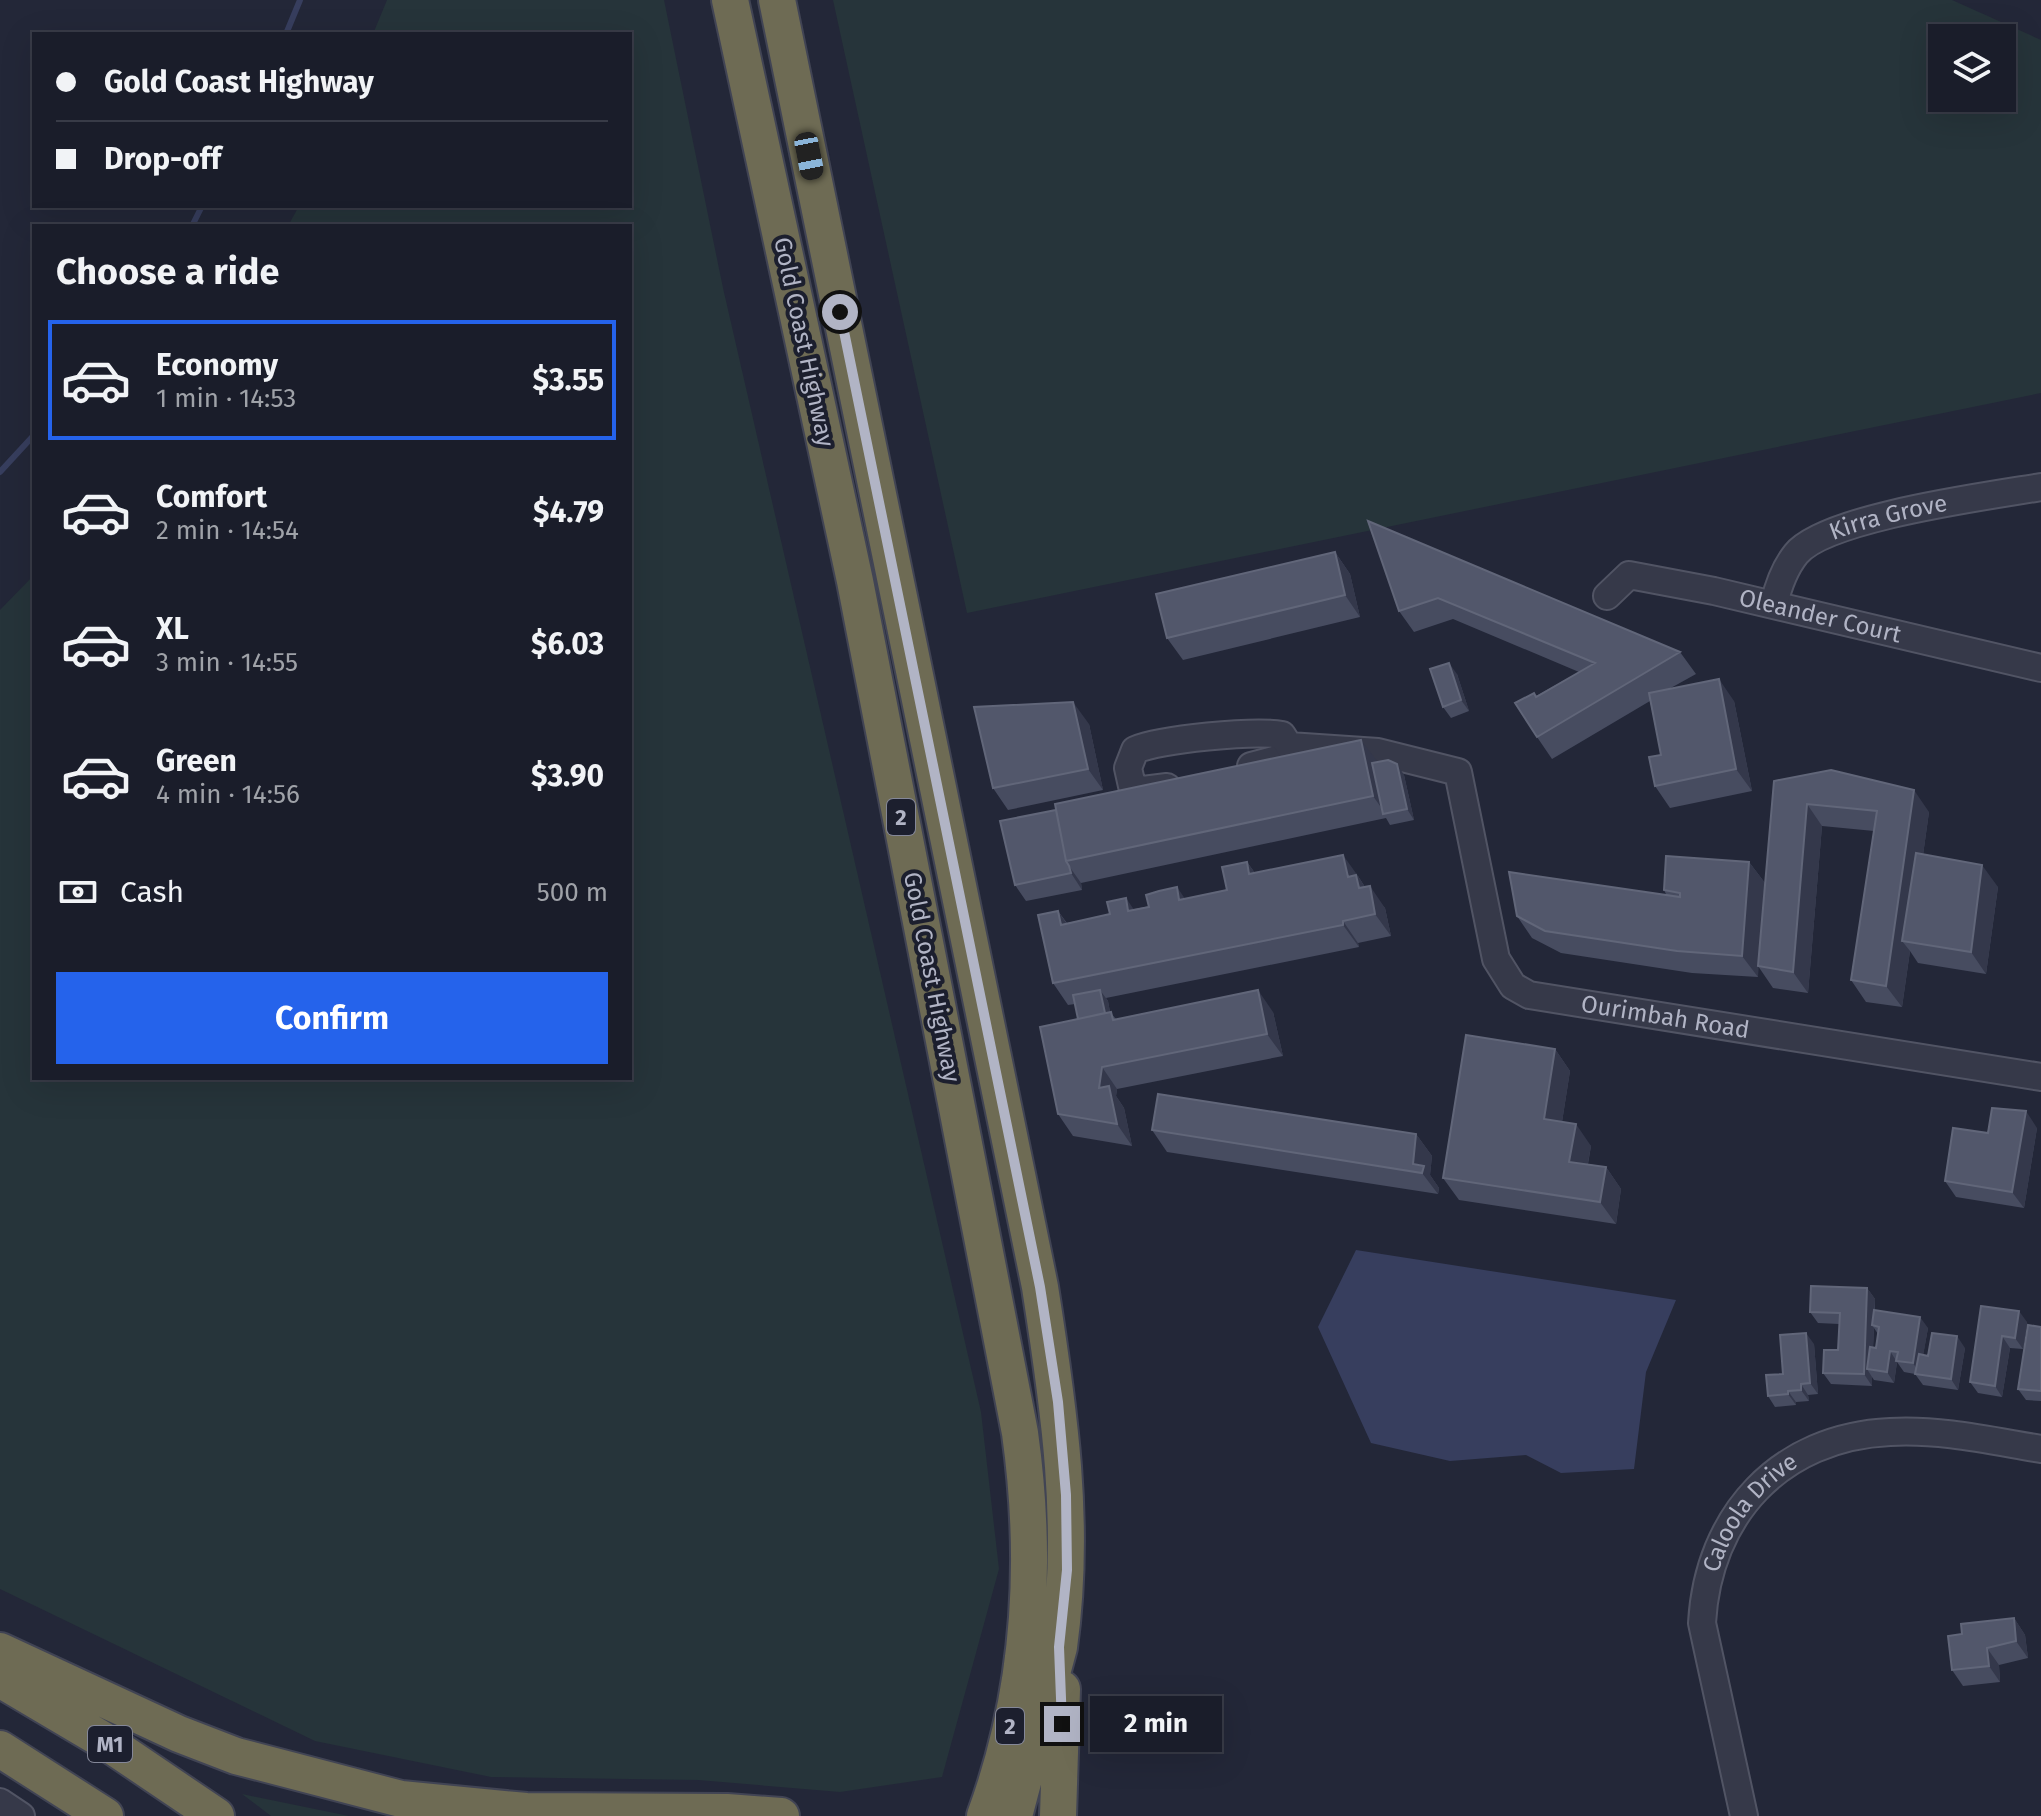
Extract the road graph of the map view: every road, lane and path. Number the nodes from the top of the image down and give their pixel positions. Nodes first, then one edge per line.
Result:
1 (730, 0) edge
2 (777, 0) edge
3 (2041, 487) edge
4 (1607, 596) dead end
5 (1774, 604) junction
6 (2041, 668) edge
7 (1289, 746) junction
8 (1220, 773) edge
9 (1190, 781) edge
10 (2041, 1077) edge
11 (2041, 1449) edge
12 (1059, 1647) junction
13 (0, 1651) edge
14 (0, 1679) edge
15 (0, 1749) edge
16 (0, 1802) edge
17 (992, 1815) edge
18 (21, 1816) edge
19 (105, 1816) edge
20 (216, 1816) edge
21 (781, 1816) edge
22 (1033, 1816) edge
23 (1058, 1816) edge
24 (1744, 1816) edge

1 - 17 highway, Gold Coast Highway / 2
2 - 12 highway, Gold Coast Highway / 2
3 - 5 street, Kirra Grove
4 - 5 street, Oleander Court
5 - 6 street, Oleander Court
7 - 8 street
7 - 9 street
7 - 10 street, Ourimbah Road
11 - 24 street, Caloola Drive
12 - 17 highway, Gold Coast Highway / 2
12 - 22 highway
12 - 23 highway
13 - 21 highway
14 - 20 highway, M1
15 - 19 highway, M1
16 - 18 street

